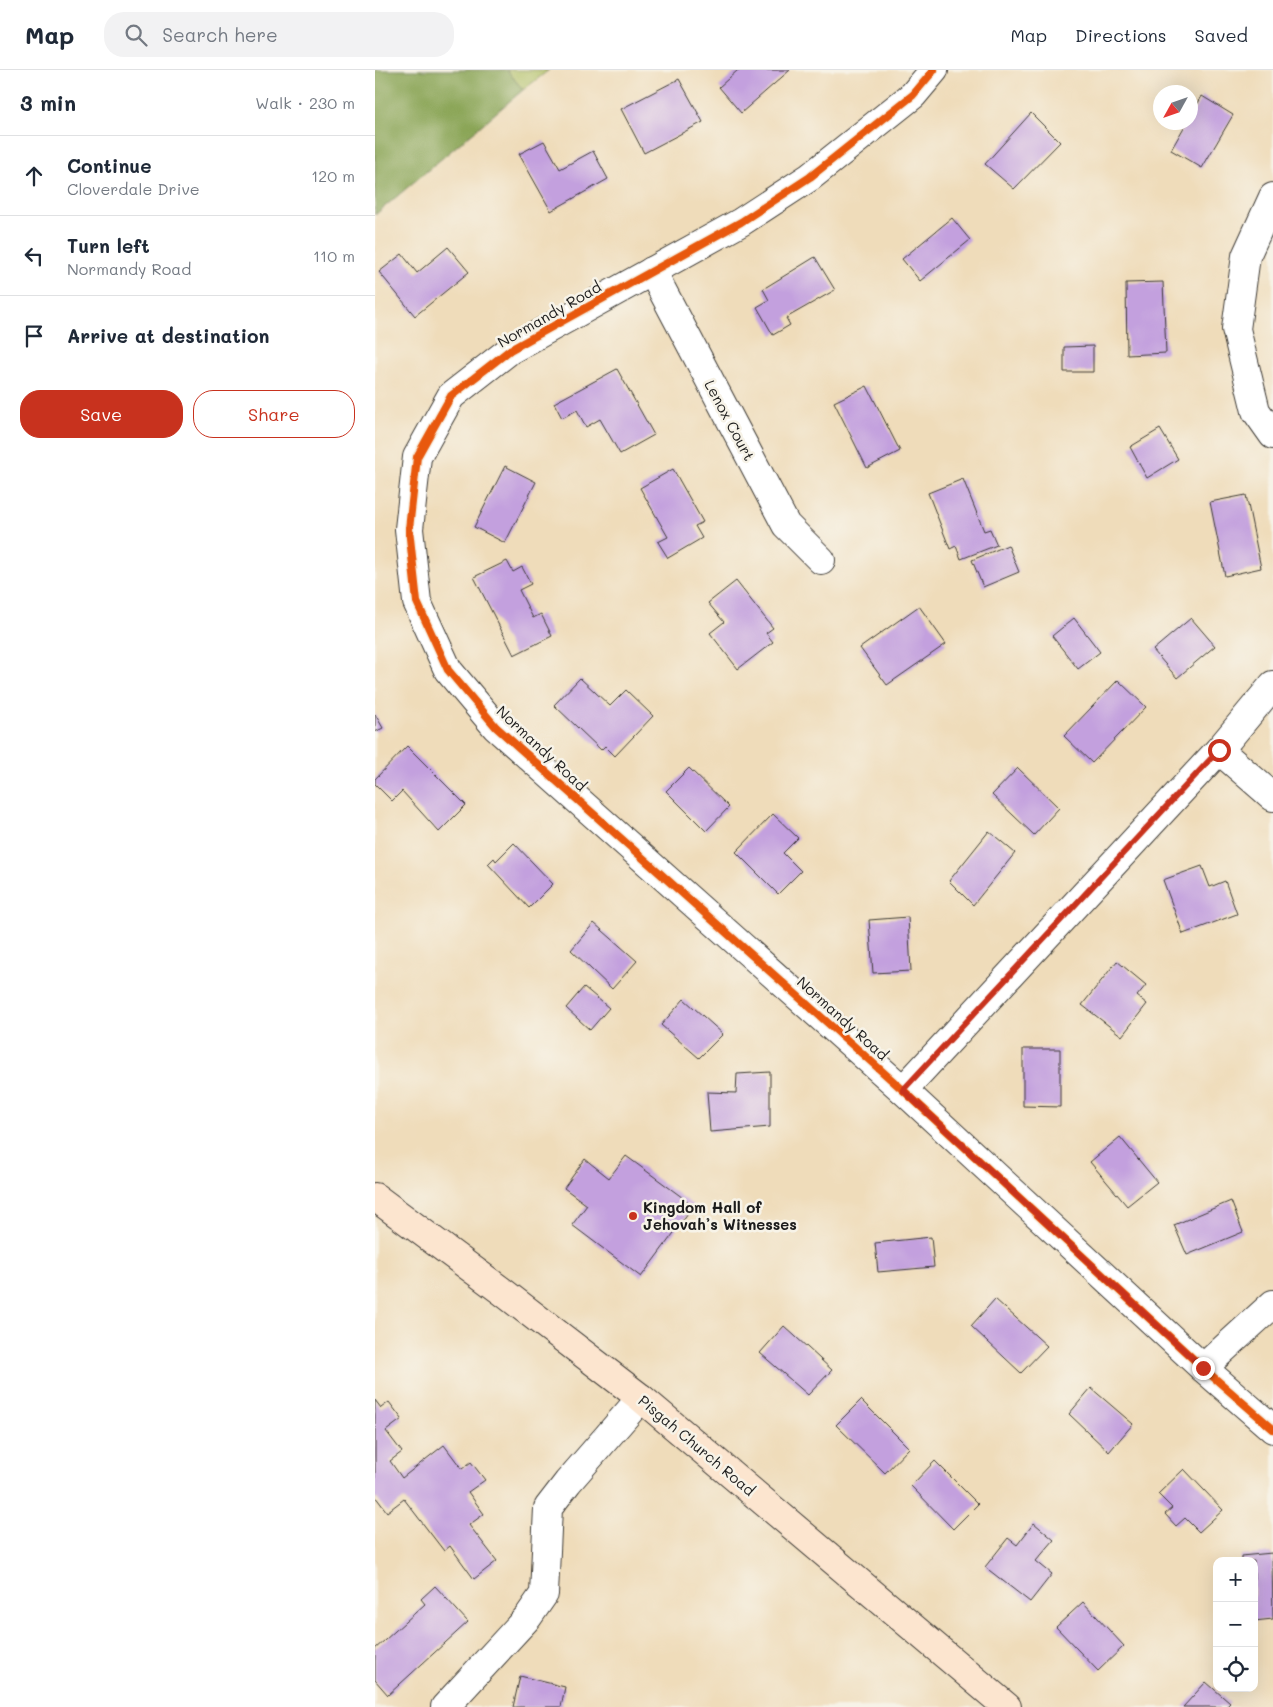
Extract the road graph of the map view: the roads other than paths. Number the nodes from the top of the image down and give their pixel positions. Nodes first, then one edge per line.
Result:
1 (935, 70) edge
2 (1273, 197) edge
3 (652, 271) junction
4 (1273, 435) edge
5 (821, 560) dead end
6 (1273, 685) edge
7 (1219, 750) junction
8 (1273, 796) edge
9 (903, 1090) junction
10 (375, 1197) edge
11 (1273, 1304) edge
12 (1203, 1368) junction
13 (641, 1398) junction
14 (1273, 1429) edge
15 (445, 1707) edge
16 (1007, 1707) edge

1 - 3 street, Normandy Road
2 - 4 street
3 - 5 street, Lenox Court
3 - 9 street, Normandy Road
6 - 7 street
7 - 8 street
7 - 9 street
9 - 12 street, Normandy Road
10 - 13 main road, Pisgah Church Road
11 - 12 street
12 - 14 street, Normandy Road
13 - 15 street
13 - 16 main road, Pisgah Church Road

